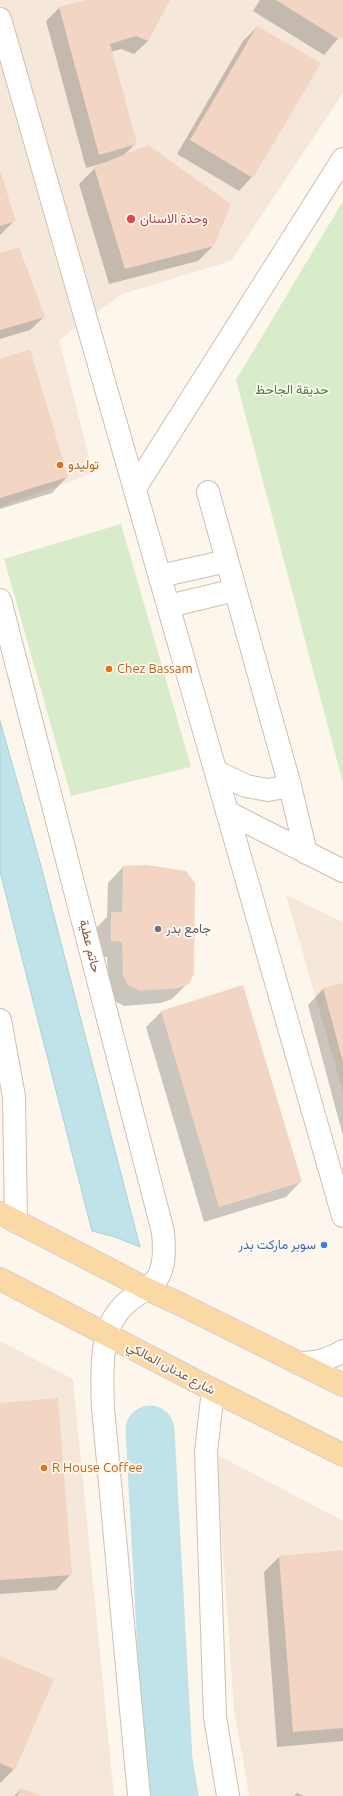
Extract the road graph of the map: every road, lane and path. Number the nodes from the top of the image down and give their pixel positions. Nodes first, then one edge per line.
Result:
1 (0, 19) edge
2 (343, 160) edge
3 (135, 488) junction
4 (208, 492) dead end
5 (227, 561) junction
6 (160, 576) junction
7 (235, 590) junction
8 (0, 600) edge
9 (169, 606) junction
10 (217, 772) junction
11 (290, 786) junction
12 (227, 812) junction
13 (306, 852) junction
14 (343, 871) edge
15 (0, 1020) edge
16 (343, 1216) edge
17 (8, 1217) edge
18 (1, 1281) edge
19 (147, 1290) junction
20 (108, 1334) junction
21 (343, 1351) edge
22 (298, 1363) junction
23 (343, 1385) edge
24 (213, 1390) junction
25 (343, 1455) edge
26 (140, 1796) edge
27 (228, 1796) edge

1 - 3 street
2 - 3 street
3 - 6 street
4 - 5 street
5 - 6 street
5 - 7 street
6 - 9 street
7 - 9 street
7 - 11 street
8 - 19 street, حاتم عطية
9 - 10 street
10 - 11 street
10 - 12 street
11 - 13 street
12 - 13 street
12 - 16 street
13 - 14 street
15 - 17 street
17 - 19 main road
18 - 20 main road, شارع عدنان المالكي
19 - 20 street
19 - 22 main road
20 - 24 main road, شارع عدنان المالكي
20 - 26 street
21 - 22 street
22 - 23 main road
24 - 25 main road, شارع عدنان المالكي
24 - 27 street

